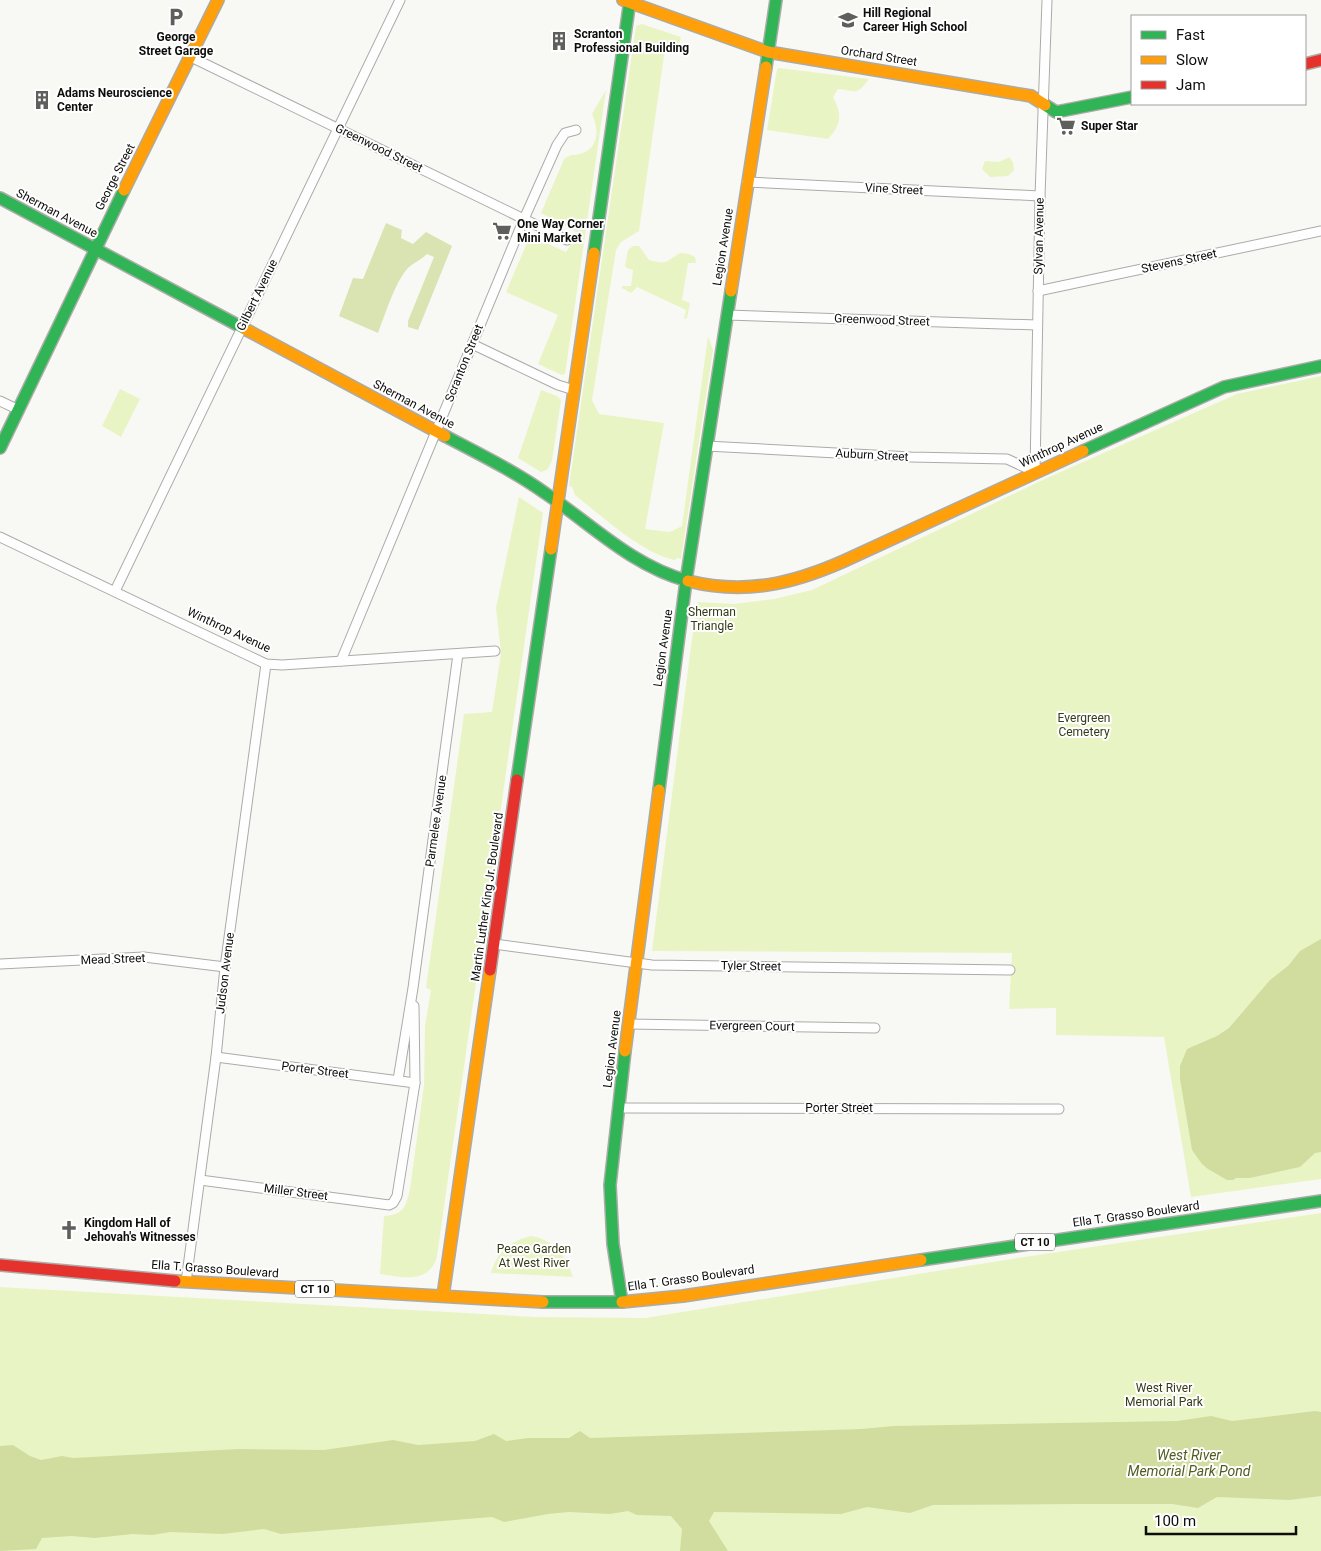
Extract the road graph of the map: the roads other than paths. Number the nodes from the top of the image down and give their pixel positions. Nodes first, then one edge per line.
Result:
1 (218, 0) edge
2 (400, 0) edge
3 (776, 0) edge
4 (1047, 0) edge
5 (628, 1) edge
6 (768, 52) junction
7 (191, 57) junction
8 (1321, 60) edge
9 (1306, 64) edge
10 (1131, 97) edge
11 (1043, 103) junction
12 (338, 129) junction
13 (576, 130) dead end
14 (747, 182) junction
15 (1040, 196) junction
16 (0, 198) edge
17 (524, 219) junction
18 (1321, 231) edge
19 (566, 240) dead end
20 (95, 248) junction
21 (1038, 291) junction
22 (727, 315) junction
23 (1037, 325) junction
24 (241, 327) junction
25 (472, 344) junction
26 (1321, 366) edge
27 (574, 390) junction
28 (0, 401) edge
29 (19, 410) junction
30 (436, 432) junction
31 (706, 446) junction
32 (0, 448) edge
33 (1035, 472) junction
34 (558, 502) junction
35 (0, 537) edge
36 (820, 571) joint
37 (686, 580) junction
38 (114, 591) junction
39 (495, 651) dead end
40 (458, 654) junction
41 (341, 661) junction
42 (266, 664) junction
43 (494, 944) junction
44 (636, 963) junction
45 (0, 964) edge
46 (225, 967) junction
47 (1010, 970) dead end
48 (413, 988) junction
49 (629, 1024) junction
50 (875, 1028) dead end
51 (216, 1057) junction
52 (398, 1080) junction
53 (415, 1083) junction
54 (618, 1108) junction
55 (1060, 1109) dead end
56 (200, 1180) junction
57 (1321, 1200) edge
58 (393, 1203) joint
59 (0, 1265) edge
60 (186, 1282) junction
61 (443, 1296) junction
62 (622, 1302) junction

1 - 7 main road, George Street
2 - 12 street, Gilbert Avenue
3 - 6 main road, Legion Avenue
4 - 11 street, Sylvan Avenue
5 - 6 main road, Orchard Street
5 - 27 main road, Martin Luther King Jr. Boulevard
6 - 11 main road, Orchard Street
6 - 14 main road, Legion Avenue
7 - 12 street, Greenwood Street
7 - 20 main road, George Street
8 - 9 main road
10 - 11 main road, Orchard Street
11 - 15 street, Sylvan Avenue
12 - 17 street, Greenwood Street
12 - 24 street, Gilbert Avenue
13 - 17 street, Scranton Street
14 - 15 street, Vine Street
14 - 22 main road, Legion Avenue
15 - 21 street, Sylvan Avenue
16 - 20 main road, Sherman Avenue
17 - 19 street, Greenwood Street
17 - 25 street, Scranton Street
18 - 21 street, Stevens Street
20 - 24 main road, Sherman Avenue
20 - 29 main road, George Street
21 - 23 street, Sylvan Avenue
22 - 23 street, Greenwood Street
22 - 31 main road, Legion Avenue
23 - 33 street, Sylvan Avenue
24 - 30 main road, Sherman Avenue
24 - 38 street, Gilbert Avenue
25 - 27 street
25 - 30 street, Scranton Street
26 - 33 main road, Winthrop Avenue
27 - 34 main road, Martin Luther King Jr. Boulevard
28 - 29 street
29 - 32 main road, George Street
30 - 34 main road, Sherman Avenue
30 - 41 street, Scranton Street
31 - 33 street, Auburn Street
31 - 37 main road, Legion Avenue
33 - 36 main road, Winthrop Avenue
34 - 37 main road, Sherman Avenue
34 - 43 main road, Martin Luther King Jr. Boulevard
35 - 38 street, Winthrop Avenue
36 - 37 main road, Sherman Avenue
37 - 44 main road, Legion Avenue
38 - 42 street, Winthrop Avenue
39 - 40 street, Winthrop Avenue
40 - 41 street, Winthrop Avenue
40 - 48 street, Parmelee Avenue
41 - 42 street, Winthrop Avenue
42 - 46 street, Judson Avenue
43 - 44 street, Tyler Street
43 - 61 main road, Martin Luther King Jr. Boulevard
44 - 47 street, Tyler Street
44 - 49 main road, Legion Avenue
45 - 46 street, Mead Street
46 - 51 street, Judson Avenue
48 - 52 street, Parmelee Avenue
48 - 53 street, Parmelee Avenue
49 - 50 street, Evergreen Court
49 - 54 main road, Legion Avenue
51 - 52 street, Porter Street
51 - 56 street, Judson Avenue
52 - 53 street, Porter Street
53 - 58 street, Parmelee Avenue
54 - 55 street, Porter Street
54 - 62 main road, Legion Avenue
56 - 58 street, Miller Street
56 - 60 street, Judson Avenue
57 - 62 main road, Ella T. Grasso Boulevard / CT 10
59 - 60 main road, Ella T. Grasso Boulevard / CT 10
60 - 61 main road, Ella T. Grasso Boulevard / CT 10
61 - 62 main road, Ella T. Grasso Boulevard / CT 10

